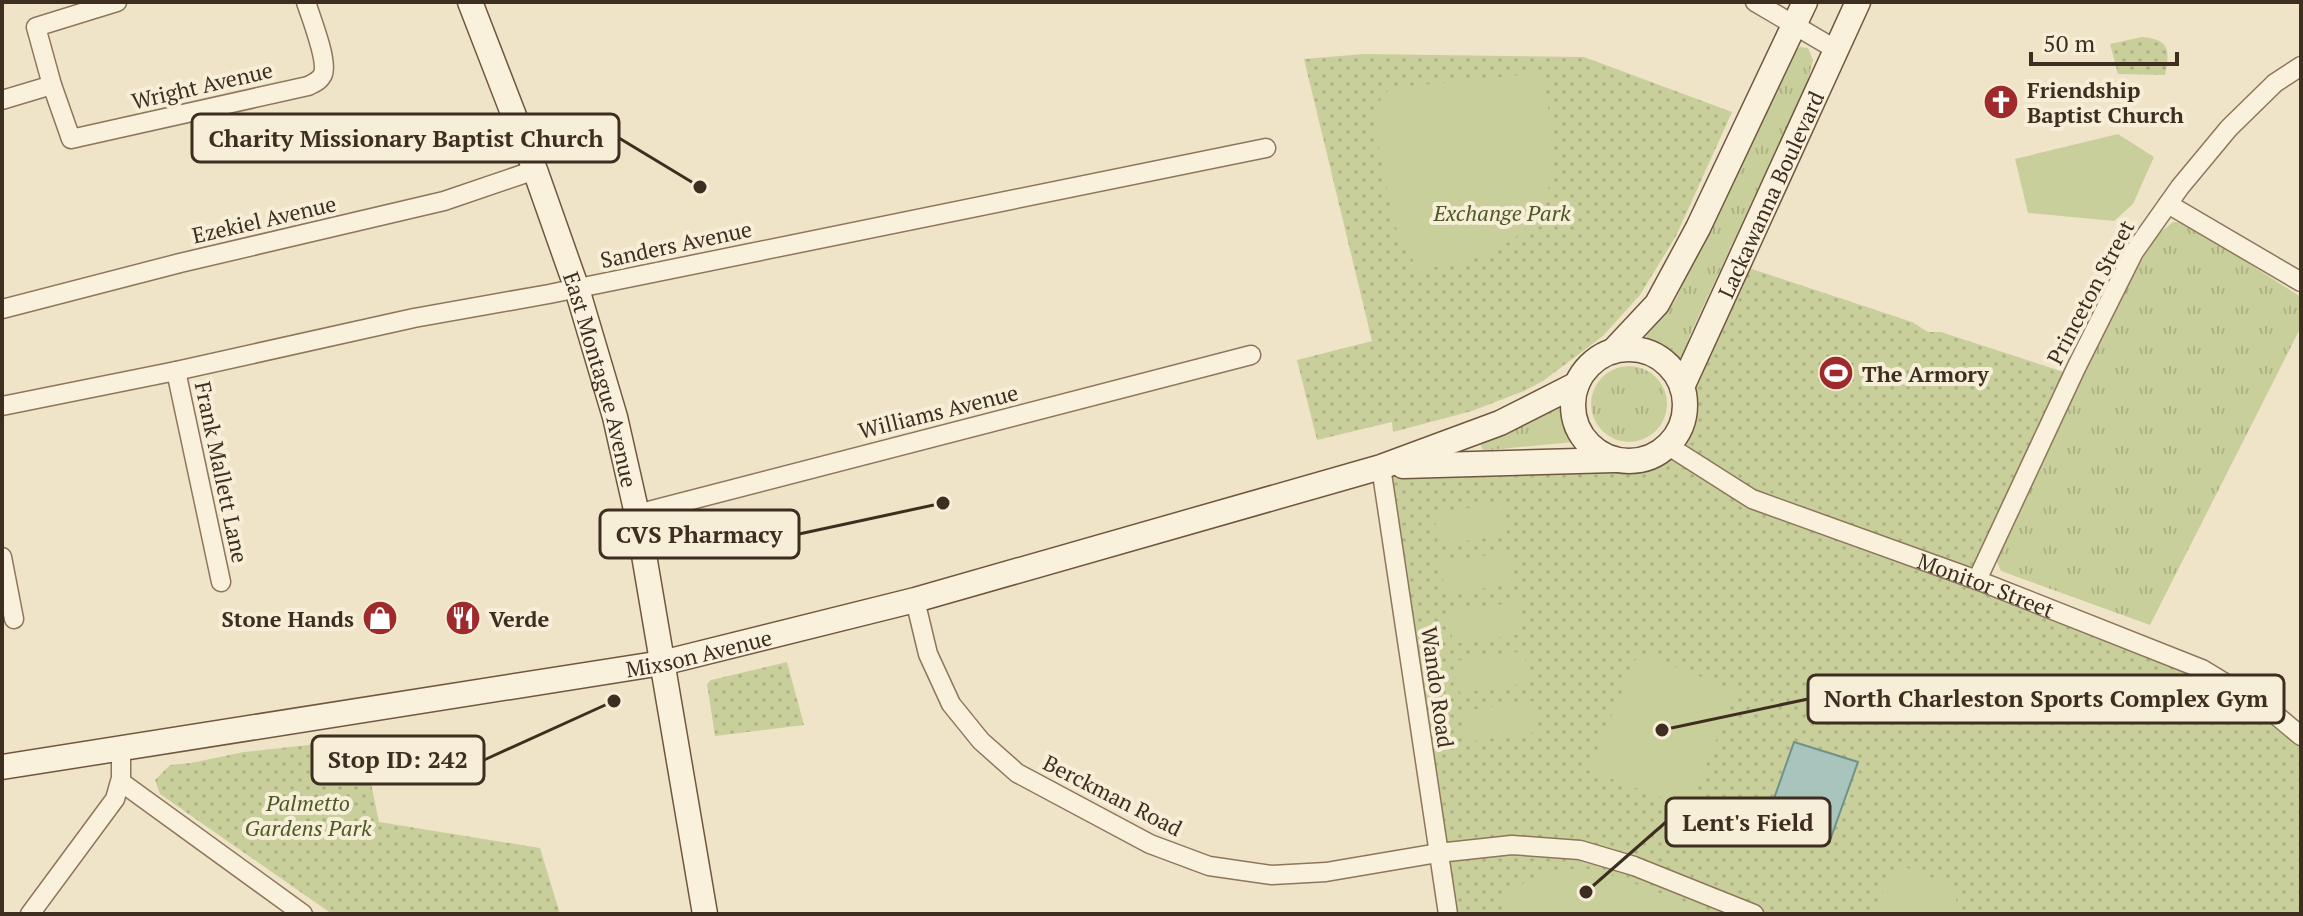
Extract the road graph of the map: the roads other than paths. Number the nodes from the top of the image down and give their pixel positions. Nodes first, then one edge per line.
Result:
1 (117, 2) edge
2 (306, 2) edge
3 (470, 2) edge
4 (1755, 2) edge
5 (1805, 2) edge
6 (1858, 2) edge
7 (1794, 25) junction
8 (1835, 49) junction
9 (2301, 66) edge
10 (52, 85) junction
11 (2, 100) edge
12 (1266, 148) dead end
13 (535, 170) junction
14 (2168, 204) junction
15 (2301, 282) edge
16 (577, 289) junction
17 (2, 309) edge
18 (1613, 351) junction
19 (1251, 355) dead end
20 (176, 371) junction
21 (1577, 384) junction
22 (1682, 387) junction
23 (2, 406) edge
24 (1667, 445) junction
25 (1619, 460) junction
26 (1381, 467) junction
27 (637, 514) junction
28 (2, 557) edge
29 (1977, 580) junction
30 (221, 582) dead end
31 (915, 600) junction
32 (14, 619) dead end
33 (662, 663) junction
34 (2301, 736) edge
35 (121, 748) junction
36 (2, 767) edge
37 (121, 782) junction
38 (1438, 853) junction
39 (30, 914) edge
40 (303, 914) edge
41 (705, 914) edge
42 (1448, 914) edge
43 (1754, 914) edge

1 - 10 street
2 - 10 street, Wright Avenue
3 - 13 street, East Montague Avenue
4 - 7 street
5 - 7 street
6 - 8 street, Lackawanna Boulevard
7 - 8 street
7 - 18 street
8 - 22 street, Lackawanna Boulevard
9 - 14 street, Princeton Street
10 - 11 street
12 - 16 street, Sanders Avenue
13 - 16 street, East Montague Avenue
13 - 17 street, Ezekiel Avenue
14 - 15 street
14 - 29 street, Princeton Street
16 - 20 street, Sanders Avenue
16 - 27 street, East Montague Avenue
18 - 21 street
18 - 22 street
19 - 27 street, Williams Avenue
20 - 23 street, Sanders Avenue
20 - 30 street, Frank Mallett Lane
21 - 25 street
21 - 26 street
22 - 24 street
24 - 25 street
24 - 29 street, Monitor Street
25 - 26 street
26 - 31 street, Mixson Avenue
26 - 38 street, Wando Road
27 - 33 street, East Montague Avenue
28 - 32 street
29 - 34 street, Monitor Street
31 - 33 street, Mixson Avenue
31 - 38 street, Berckman Road
33 - 35 street, Mixson Avenue
33 - 41 street, East Montague Avenue
35 - 36 street, Mixson Avenue
35 - 37 street
37 - 39 street
37 - 40 street
38 - 42 street, Wando Road
38 - 43 street, Berckman Road

